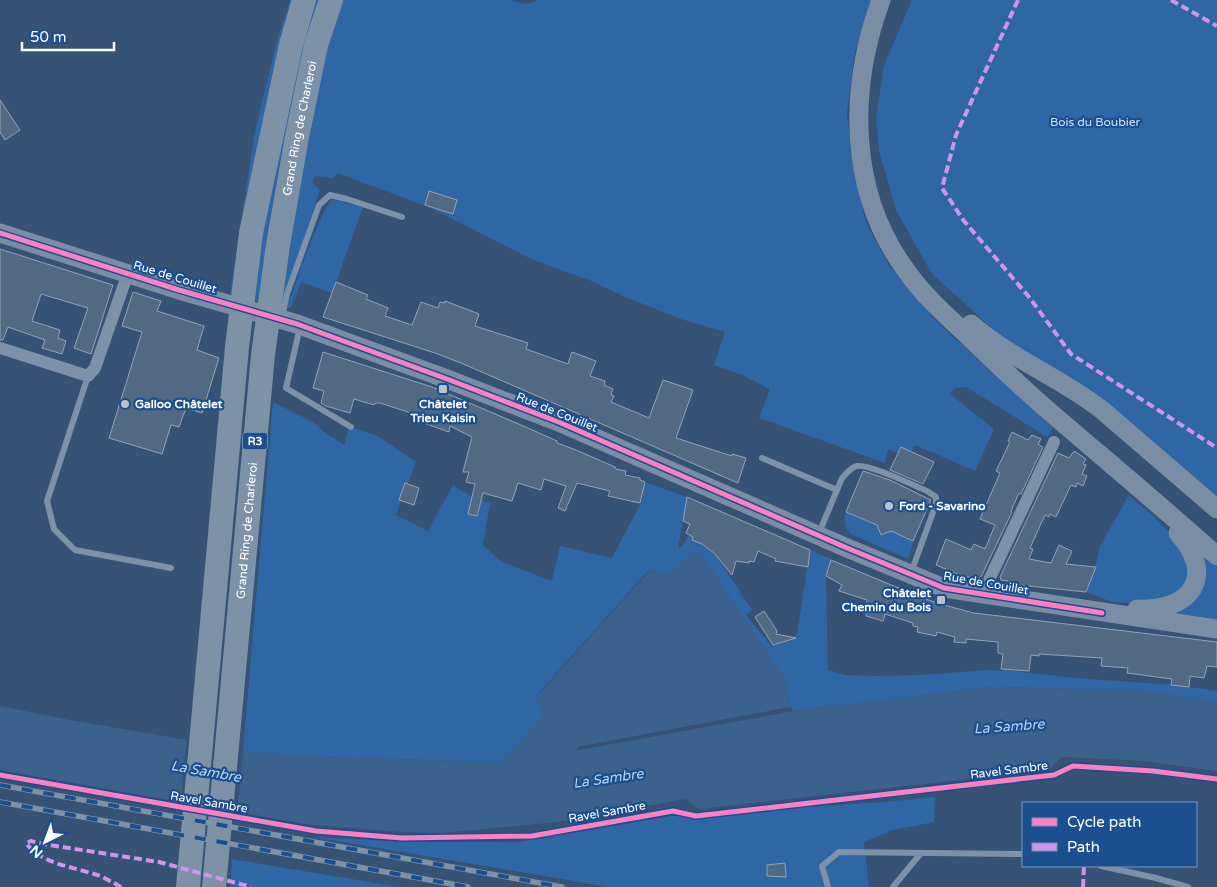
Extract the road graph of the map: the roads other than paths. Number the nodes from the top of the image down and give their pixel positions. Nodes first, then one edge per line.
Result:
1 (304, 0) edge
2 (331, 0) edge
3 (881, 0) edge
4 (891, 0) edge
5 (402, 217) dead end
6 (0, 233) edge
7 (128, 273) junction
8 (282, 320) junction
9 (300, 325) junction
10 (0, 348) edge
11 (88, 376) junction
12 (351, 427) dead end
13 (1054, 442) dead end
14 (762, 458) dead end
15 (1133, 484) junction
16 (837, 490) junction
17 (1217, 509) edge
18 (818, 535) junction
19 (1217, 556) edge
20 (170, 568) dead end
21 (910, 574) junction
22 (982, 594) junction
23 (1102, 612) junction
24 (1217, 629) edge
25 (921, 853) junction
26 (1022, 854) edge
27 (1106, 867) edge
28 (188, 887) edge
29 (214, 887) edge
30 (828, 887) edge
31 (893, 887) edge
32 (1188, 887) edge

1 - 28 highway, Grand Ring de Charleroi / R3
2 - 29 highway, Grand Ring de Charleroi / R3
3 - 15 main road
4 - 17 main road
5 - 8 lane
6 - 7 main road, Rue de Couillet
7 - 8 main road, Rue de Couillet
7 - 11 street
8 - 9 main road, Rue de Couillet
9 - 12 lane
9 - 18 main road, Rue de Couillet
10 - 11 street
11 - 20 lane
13 - 22 street
14 - 16 lane
15 - 19 main road
15 - 23 main road
16 - 18 lane
16 - 21 lane
18 - 21 main road, Rue de Couillet
21 - 22 main road, Rue de Couillet
22 - 23 main road, Rue de Couillet
23 - 24 main road, Rue de Couillet
25 - 26 lane
25 - 30 lane
25 - 31 lane
27 - 32 lane

